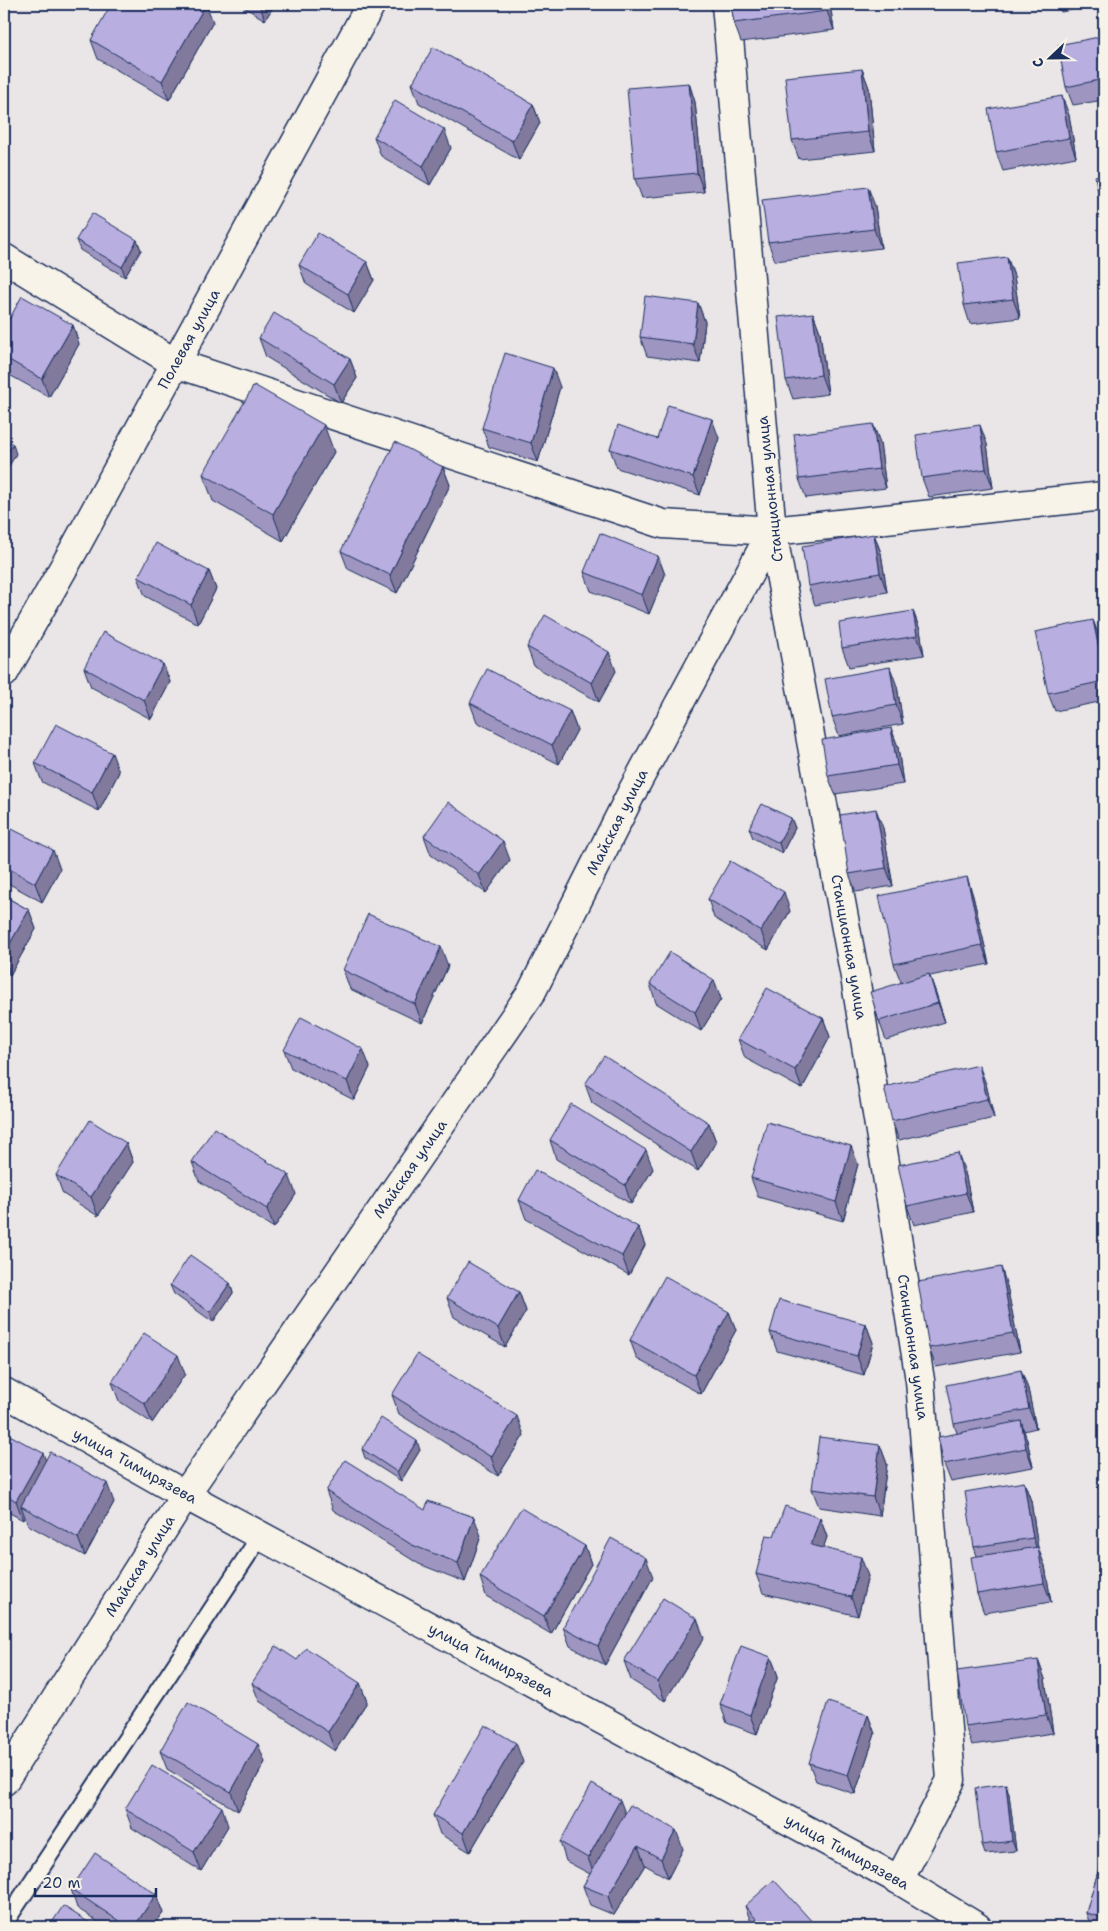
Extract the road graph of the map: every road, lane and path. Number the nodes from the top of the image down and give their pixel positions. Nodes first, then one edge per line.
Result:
1 (371, 4) edge
2 (726, 4) edge
3 (4, 258) edge
4 (175, 363) junction
5 (1104, 496) edge
6 (772, 531) junction
7 (4, 673) edge
8 (4, 1392) edge
9 (185, 1495) junction
10 (261, 1536) junction
11 (4, 1781) edge
12 (899, 1880) junction
13 (4, 1924) edge
14 (978, 1927) edge

1 - 4 street, Полевая улица
2 - 6 street, Станционная улица
3 - 4 street
4 - 6 street
4 - 7 street, Полевая улица
5 - 6 street
6 - 9 street, Майская улица
6 - 12 street, Станционная улица
8 - 9 street, улица Тимирязева
9 - 10 street, улица Тимирязева
9 - 11 street, Майская улица
10 - 12 street, улица Тимирязева
10 - 13 lane
12 - 14 street, улица Тимирязева

